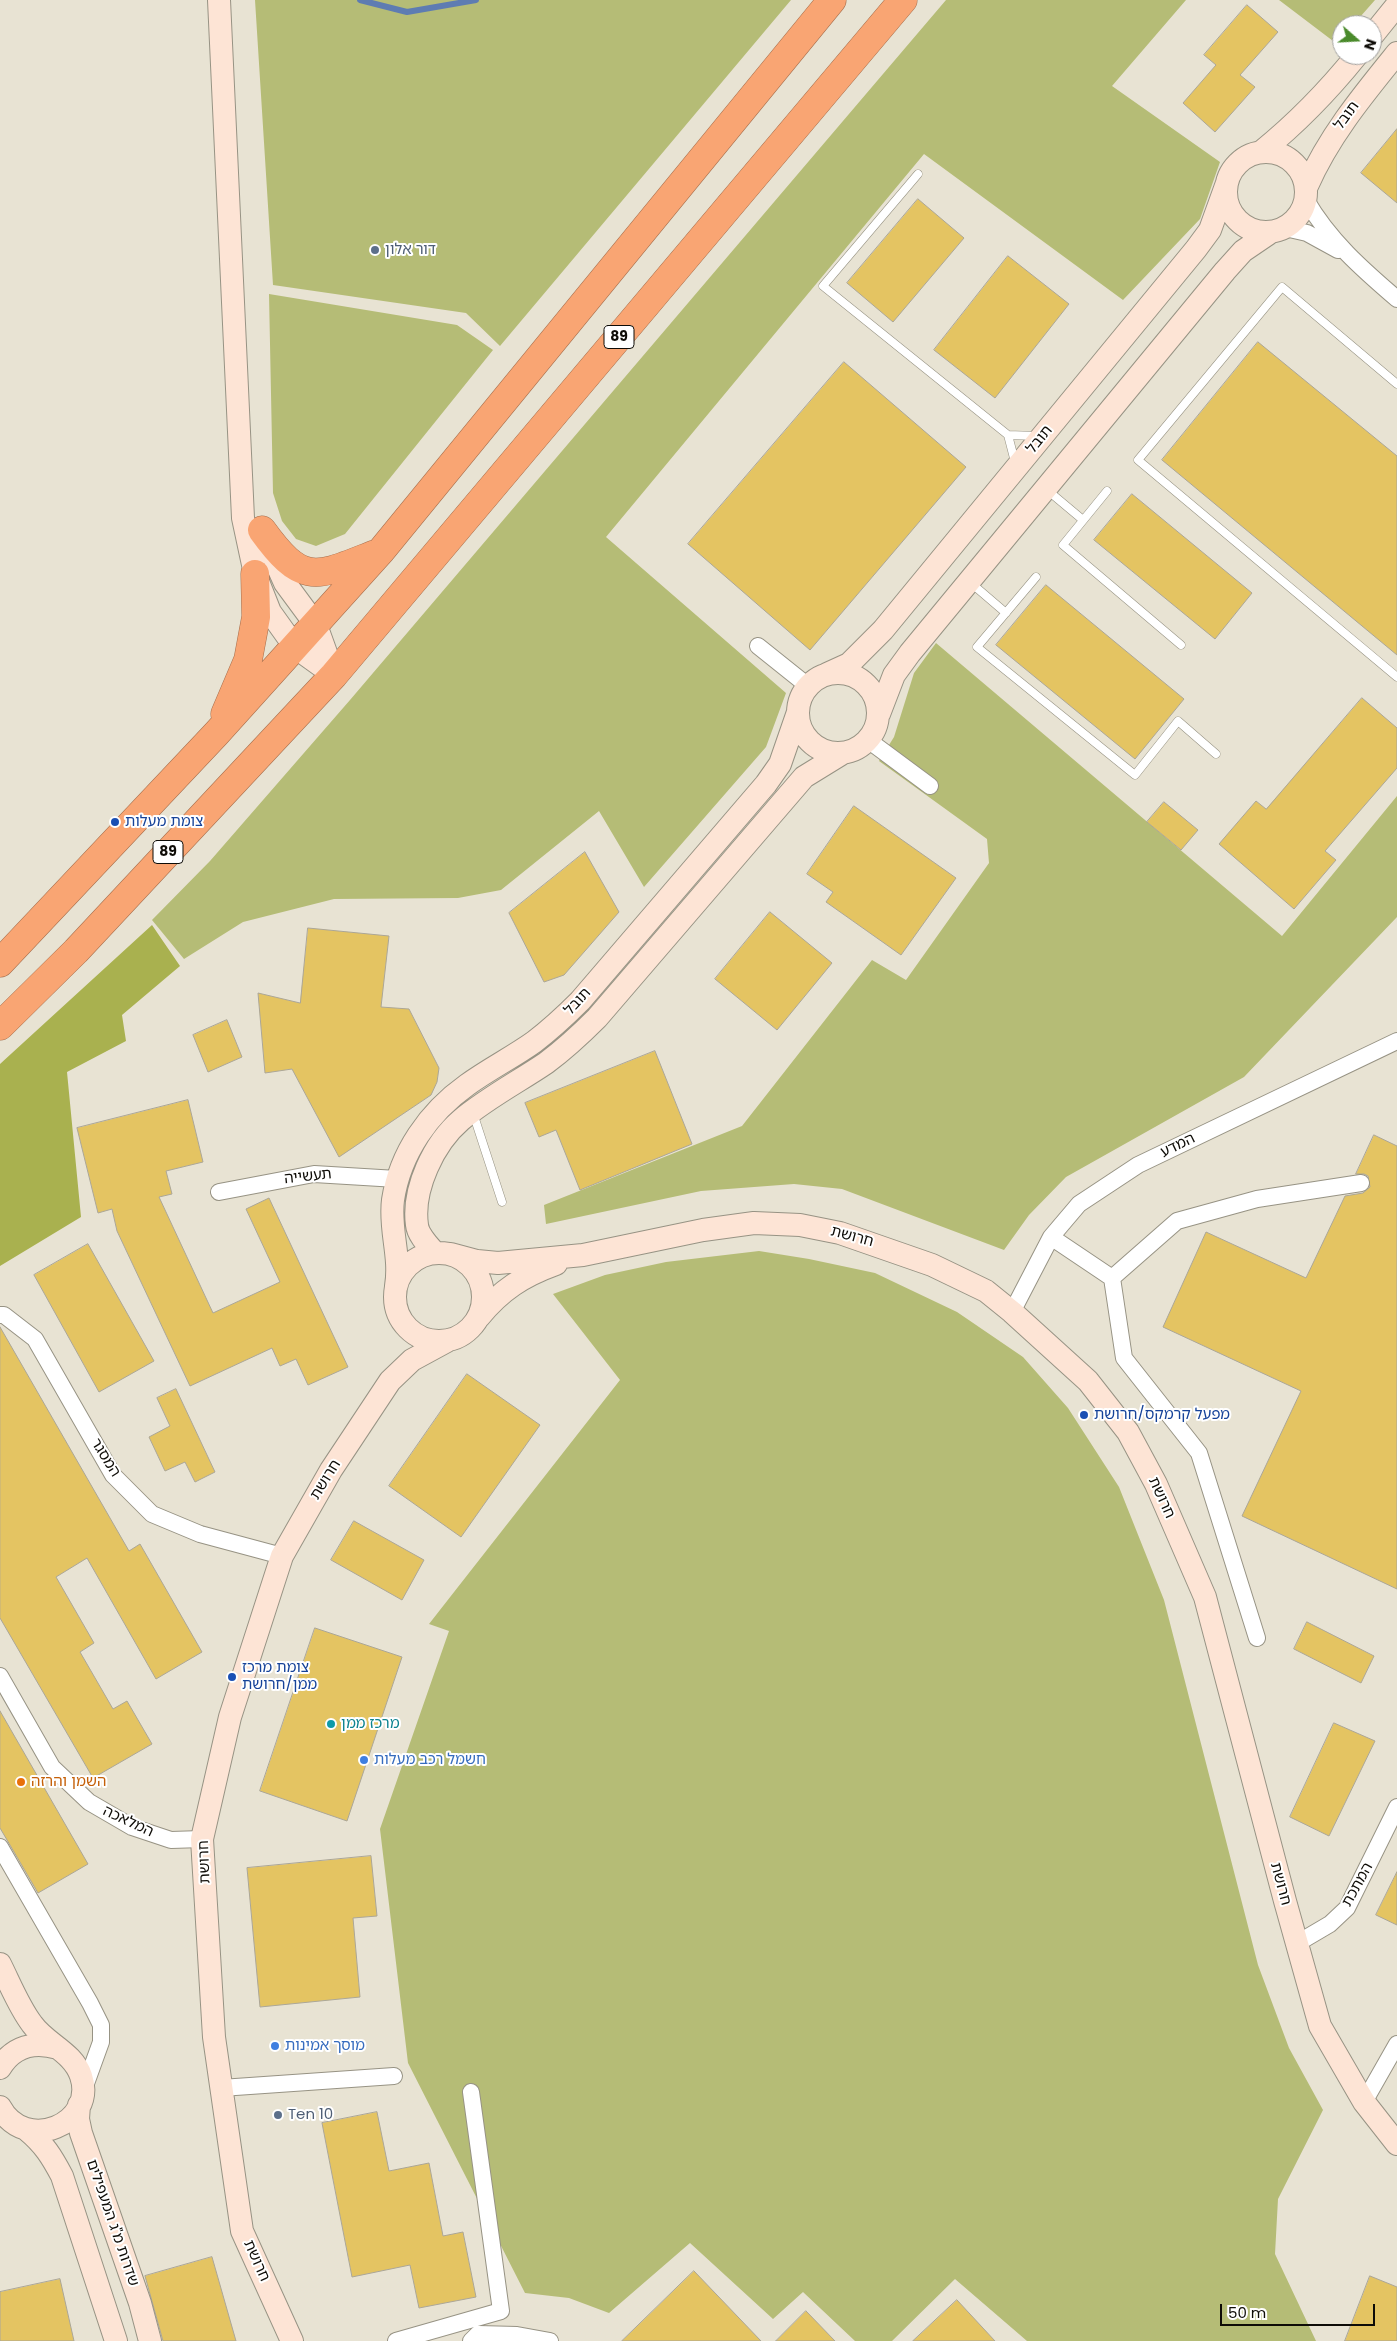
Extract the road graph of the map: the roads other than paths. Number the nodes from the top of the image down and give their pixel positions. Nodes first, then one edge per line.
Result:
1 (219, 0) edge
2 (832, 0) edge
3 (903, 0) edge
4 (1397, 5) edge
5 (1382, 24) edge
6 (1397, 53) edge
7 (1348, 65) edge
8 (1260, 152) junction
9 (918, 174) dead end
10 (1226, 184) junction
11 (1306, 193) junction
12 (1278, 230) junction
13 (1347, 255) junction
14 (1397, 299) edge
15 (1397, 384) edge
16 (1008, 435) junction
17 (1042, 436) junction
18 (239, 445) junction
19 (1016, 468) junction
20 (1046, 489) junction
21 (1107, 490) dead end
22 (1083, 520) junction
23 (262, 530) junction
24 (381, 551) junction
25 (255, 574) junction
26 (1036, 577) dead end
27 (969, 582) junction
28 (1006, 613) junction
29 (316, 625) junction
30 (1181, 645) dead end
31 (758, 646) dead end
32 (295, 647) junction
33 (334, 675) junction
34 (1397, 677) edge
35 (818, 680) junction
36 (798, 712) junction
37 (879, 714) junction
38 (216, 734) junction
39 (868, 740) junction
40 (843, 753) junction
41 (1216, 754) dead end
42 (930, 786) dead end
43 (0, 963) edge
44 (0, 1026) edge
45 (1397, 1041) edge
46 (472, 1111) junction
47 (397, 1179) junction
48 (1361, 1182) dead end
49 (219, 1192) dead end
50 (502, 1202) dead end
51 (1051, 1237) junction
52 (443, 1254) junction
53 (583, 1254) junction
54 (1112, 1278) junction
55 (396, 1286) junction
56 (1012, 1312) junction
57 (398, 1313) junction
58 (0, 1315) edge
59 (478, 1319) junction
60 (447, 1341) junction
61 (390, 1381) junction
62 (282, 1556) junction
63 (1257, 1638) dead end
64 (0, 1676) edge
65 (1397, 1807) edge
66 (202, 1839) junction
67 (0, 1847) edge
68 (1296, 1944) junction
69 (0, 1964) edge
70 (1397, 2044) edge
71 (0, 2046) edge
72 (58, 2048) junction
73 (0, 2068) edge
74 (394, 2076) dead end
75 (221, 2088) junction
76 (471, 2092) dead end
77 (81, 2098) junction
78 (1364, 2102) junction
79 (10, 2120) edge
80 (1397, 2144) edge
81 (116, 2341) edge
82 (150, 2341) edge
83 (292, 2341) edge
84 (396, 2341) edge
85 (471, 2341) edge
86 (550, 2341) edge

1 - 18 street
2 - 24 highway
3 - 33 highway, 89
4 - 5 street
6 - 11 street, תובל
7 - 8 street, תובל
8 - 10 street
8 - 11 street
9 - 16 lane
10 - 12 street
10 - 17 street, תובל
11 - 12 street
11 - 13 street
12 - 13 street
12 - 20 street
13 - 14 street
15 - 34 lane
16 - 17 lane
16 - 19 lane
17 - 19 street, תובל
18 - 23 street
18 - 25 street
19 - 35 street, תובל
20 - 22 lane
20 - 27 street
21 - 22 lane
22 - 30 lane
23 - 24 highway
23 - 29 street
24 - 29 highway
25 - 32 street
25 - 38 highway
26 - 28 lane
27 - 28 lane
27 - 37 street
28 - 41 lane
29 - 32 highway
29 - 33 street
31 - 35 street
32 - 33 street
32 - 38 highway
33 - 44 highway, 89
35 - 36 street
35 - 37 street
36 - 40 street
36 - 47 street, תובל
37 - 39 street
38 - 43 highway
39 - 40 street
39 - 42 street
40 - 46 street, תובל
45 - 51 street, המדע
46 - 50 lane
46 - 52 street, תובל
47 - 49 street, תעשייה
47 - 55 street, תובל
48 - 54 street
51 - 54 street
51 - 56 street, המדע
52 - 53 street, חרושת
52 - 55 street
52 - 59 street
53 - 56 street, חרושת
53 - 59 street, חרושת
54 - 63 street
55 - 57 street
56 - 68 street, חרושת
57 - 60 street
57 - 61 street, חרושת
58 - 62 street, המסגר
59 - 60 street
60 - 61 street, חרושת
61 - 62 street, חרושת
62 - 66 street, חרושת
64 - 66 street, המלאכה
65 - 68 street, המתכת
66 - 75 street, חרושת
67 - 77 street
68 - 78 street, חרושת
69 - 72 street
70 - 78 street
71 - 73 street
72 - 73 street
72 - 77 street, שדרות מ"ג המעפילים
74 - 75 street
75 - 83 street, חרושת
76 - 84 street
77 - 79 street
77 - 82 street, שדרות מ"ג המעפילים
78 - 80 street, חרושת
79 - 81 street
85 - 86 street

